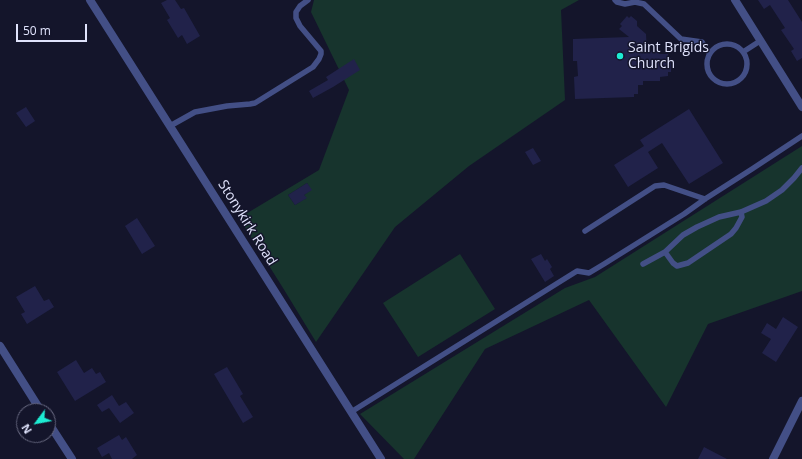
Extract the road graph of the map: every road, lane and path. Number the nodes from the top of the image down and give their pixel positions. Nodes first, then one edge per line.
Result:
1 (90, 0) edge
2 (308, 0) edge
3 (615, 0) edge
4 (735, 0) edge
5 (760, 41) junction
6 (743, 52) junction
7 (709, 53) junction
8 (802, 107) edge
9 (170, 126) junction
10 (802, 136) edge
11 (802, 168) edge
12 (705, 199) junction
13 (741, 212) junction
14 (584, 231) dead end
15 (665, 252) junction
16 (643, 264) dead end
17 (0, 346) edge
18 (802, 400) edge
19 (36, 403) edge
20 (351, 412) junction
21 (56, 434) edge
22 (72, 459) edge
23 (381, 459) edge
24 (773, 459) edge

1 - 9 street, Stonykirk Road
2 - 9 lane
3 - 7 lane
4 - 5 street
5 - 6 lane
5 - 8 street
6 - 7 lane
6 - 7 lane
9 - 20 street, Stonykirk Road
10 - 12 lane
11 - 13 lane
12 - 14 lane
12 - 20 lane
13 - 15 lane
13 - 15 lane
15 - 16 lane
17 - 19 street
18 - 24 street
20 - 23 street, Stonykirk Road
21 - 22 street

